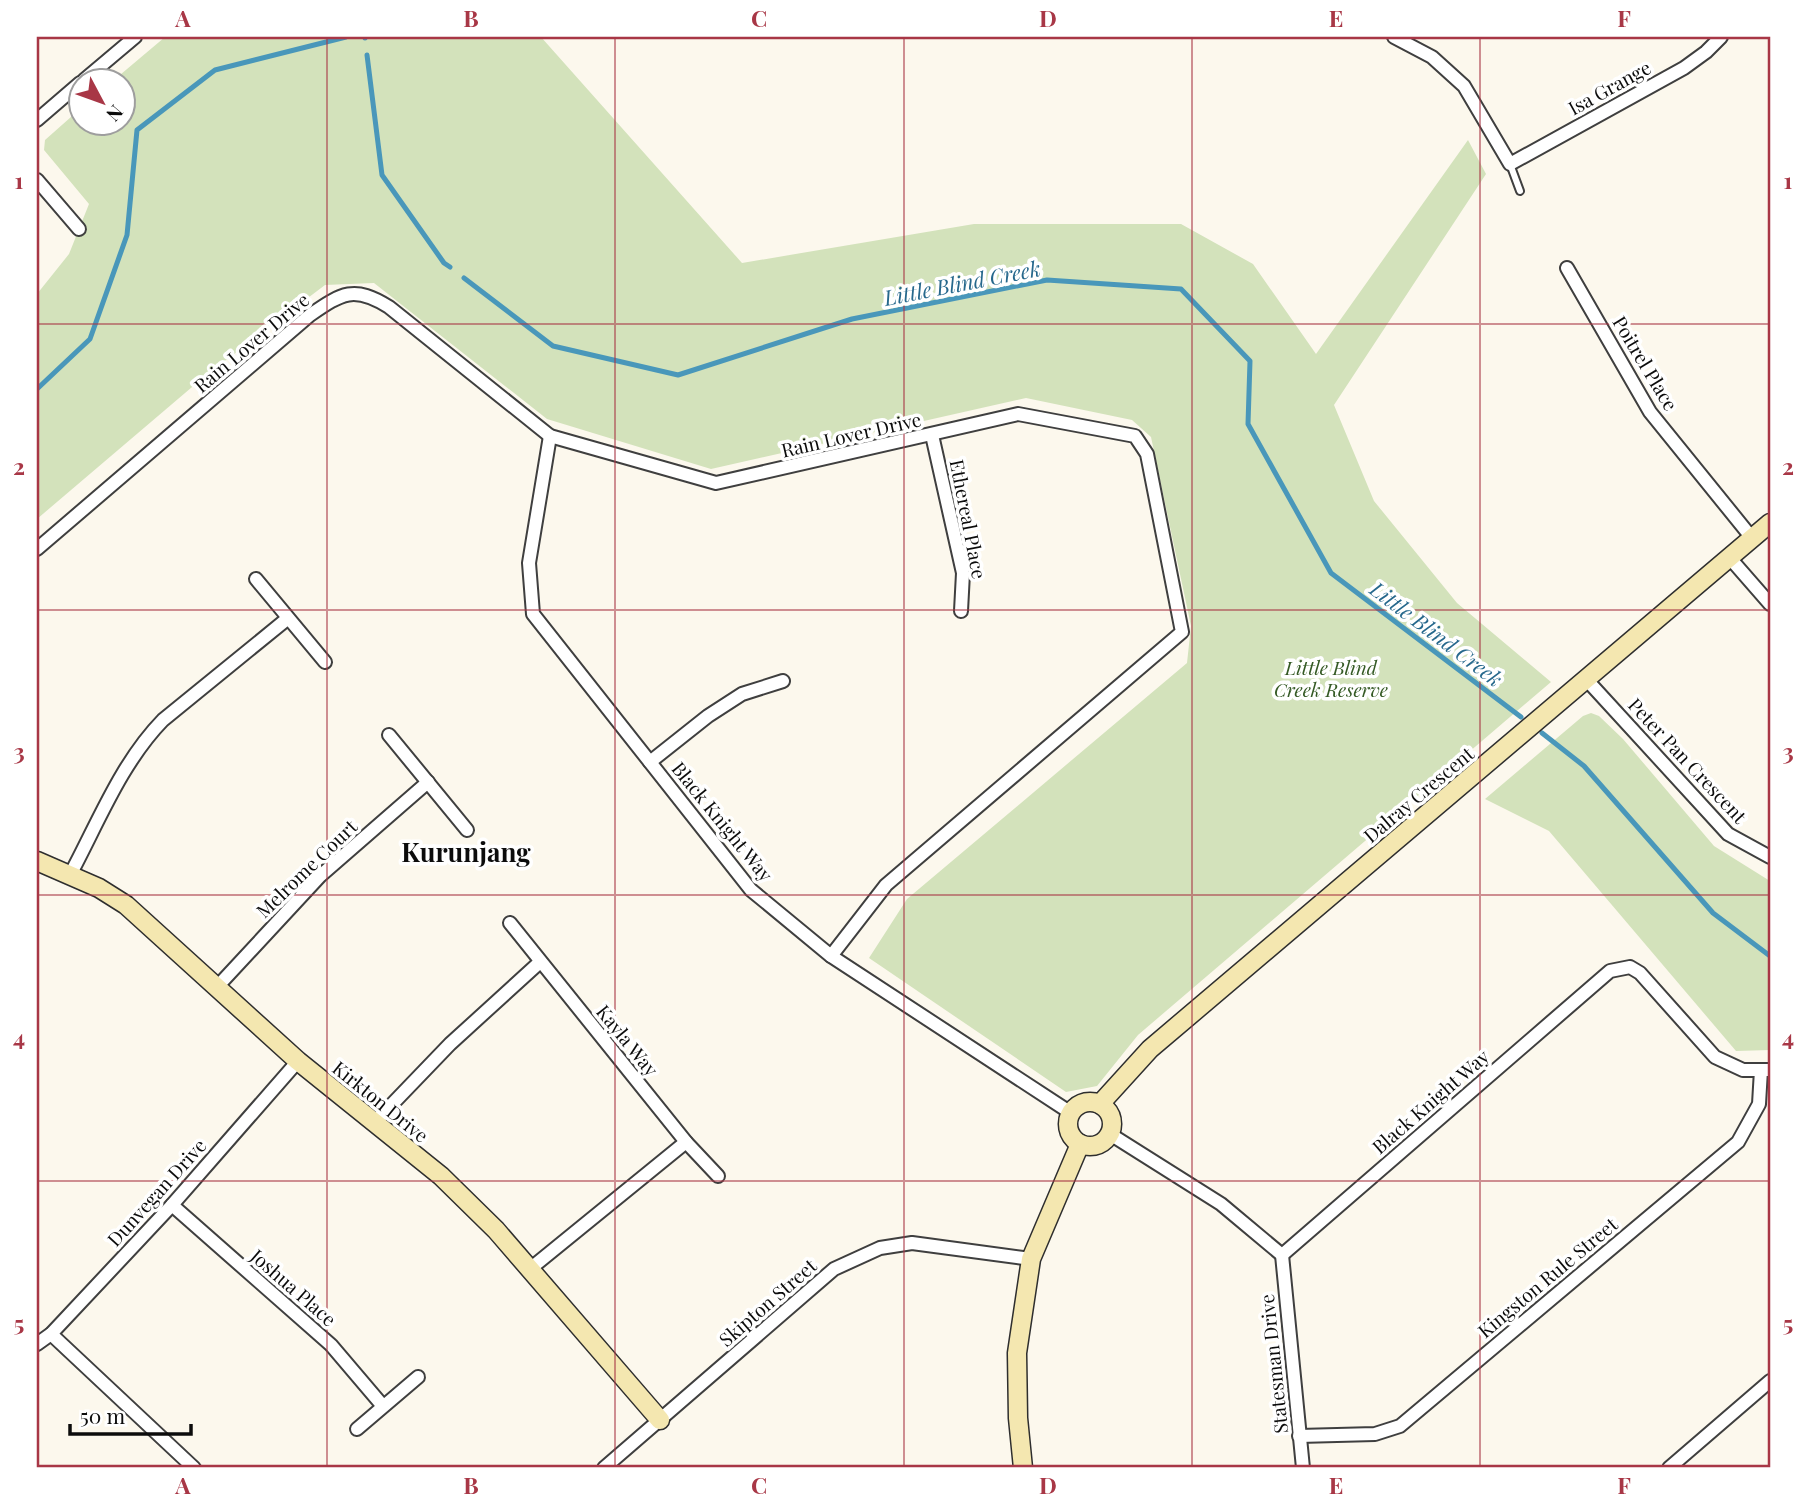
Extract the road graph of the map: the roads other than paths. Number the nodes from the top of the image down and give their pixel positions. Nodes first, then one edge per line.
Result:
1 (135, 37) edge
2 (1394, 37) edge
3 (1721, 37) edge
4 (101, 66) edge
5 (66, 96) edge
6 (37, 121) edge
7 (1510, 164) junction
8 (37, 180) edge
9 (1520, 191) dead end
10 (79, 229) dead end
11 (1567, 268) dead end
12 (932, 435) junction
13 (550, 436) junction
14 (1770, 523) edge
15 (1752, 538) junction
16 (37, 549) edge
17 (1729, 557) junction
18 (256, 579) dead end
19 (1770, 604) edge
20 (961, 611) dead end
21 (287, 619) junction
22 (325, 662) dead end
23 (1586, 679) junction
24 (783, 681) dead end
25 (390, 735) dead end
26 (650, 762) junction
27 (428, 782) junction
28 (467, 830) dead end
29 (1770, 857) edge
30 (37, 861) edge
31 (70, 875) junction
32 (510, 923) dead end
33 (831, 956) junction
34 (540, 962) junction
35 (217, 987) junction
36 (298, 1061) junction
37 (1766, 1070) edge
38 (1100, 1104) junction
39 (1070, 1114) junction
40 (375, 1122) junction
41 (1110, 1134) junction
42 (686, 1142) junction
43 (1080, 1144) junction
44 (718, 1176) dead end
45 (172, 1205) junction
46 (1282, 1255) junction
47 (1031, 1259) junction
48 (530, 1269) junction
49 (51, 1334) junction
50 (37, 1344) edge
51 (418, 1377) dead end
52 (1770, 1381) edge
53 (382, 1405) junction
54 (660, 1420) junction
55 (357, 1429) dead end
56 (1299, 1436) junction
57 (194, 1468) edge
58 (604, 1468) edge
59 (1023, 1468) edge
60 (1303, 1468) edge
61 (1669, 1468) edge

1 - 4 street
2 - 7 street
3 - 7 street, Isa Grange
5 - 6 street
7 - 9 lane
8 - 10 street
11 - 15 street, Poitrel Place
12 - 13 street, Rain Lover Drive
12 - 20 street, Ethereal Place
12 - 33 street, Rain Lover Drive
13 - 16 street, Rain Lover Drive
13 - 26 street, Black Knight Way
14 - 15 street, Dalray Crescent
15 - 17 street, Dalray Crescent
17 - 19 street
17 - 23 street, Dalray Crescent
18 - 21 street
21 - 22 street
21 - 31 street
23 - 29 street, Peter Pan Crescent
23 - 38 street, Dalray Crescent
24 - 26 street
25 - 27 street
26 - 33 street, Black Knight Way
27 - 28 street
27 - 35 street, Melrome Court
30 - 31 street, Kirkton Drive
31 - 35 street, Kirkton Drive
32 - 34 street, Kayla Way
33 - 39 street, Black Knight Way
34 - 40 street
34 - 42 street, Kayla Way
35 - 36 street, Kirkton Drive
36 - 40 street, Kirkton Drive
36 - 45 street, Dunvegan Drive
37 - 46 street, Black Knight Way
37 - 56 street, Kingston Rule Street
38 - 39 street
38 - 41 street
39 - 43 street
40 - 48 street, Kirkton Drive
41 - 43 street
41 - 46 street
42 - 44 street, Kayla Way
42 - 48 street
43 - 47 street
45 - 49 street, Dunvegan Drive
45 - 53 street, Joshua Place
46 - 56 street, Statesman Drive
47 - 54 street, Skipton Street
47 - 59 street
48 - 54 street, Kirkton Drive
49 - 50 street, Dunvegan Drive
49 - 57 street
51 - 53 street
52 - 61 street
53 - 55 street
54 - 58 street, Skipton Street
56 - 60 street, Statesman Drive

